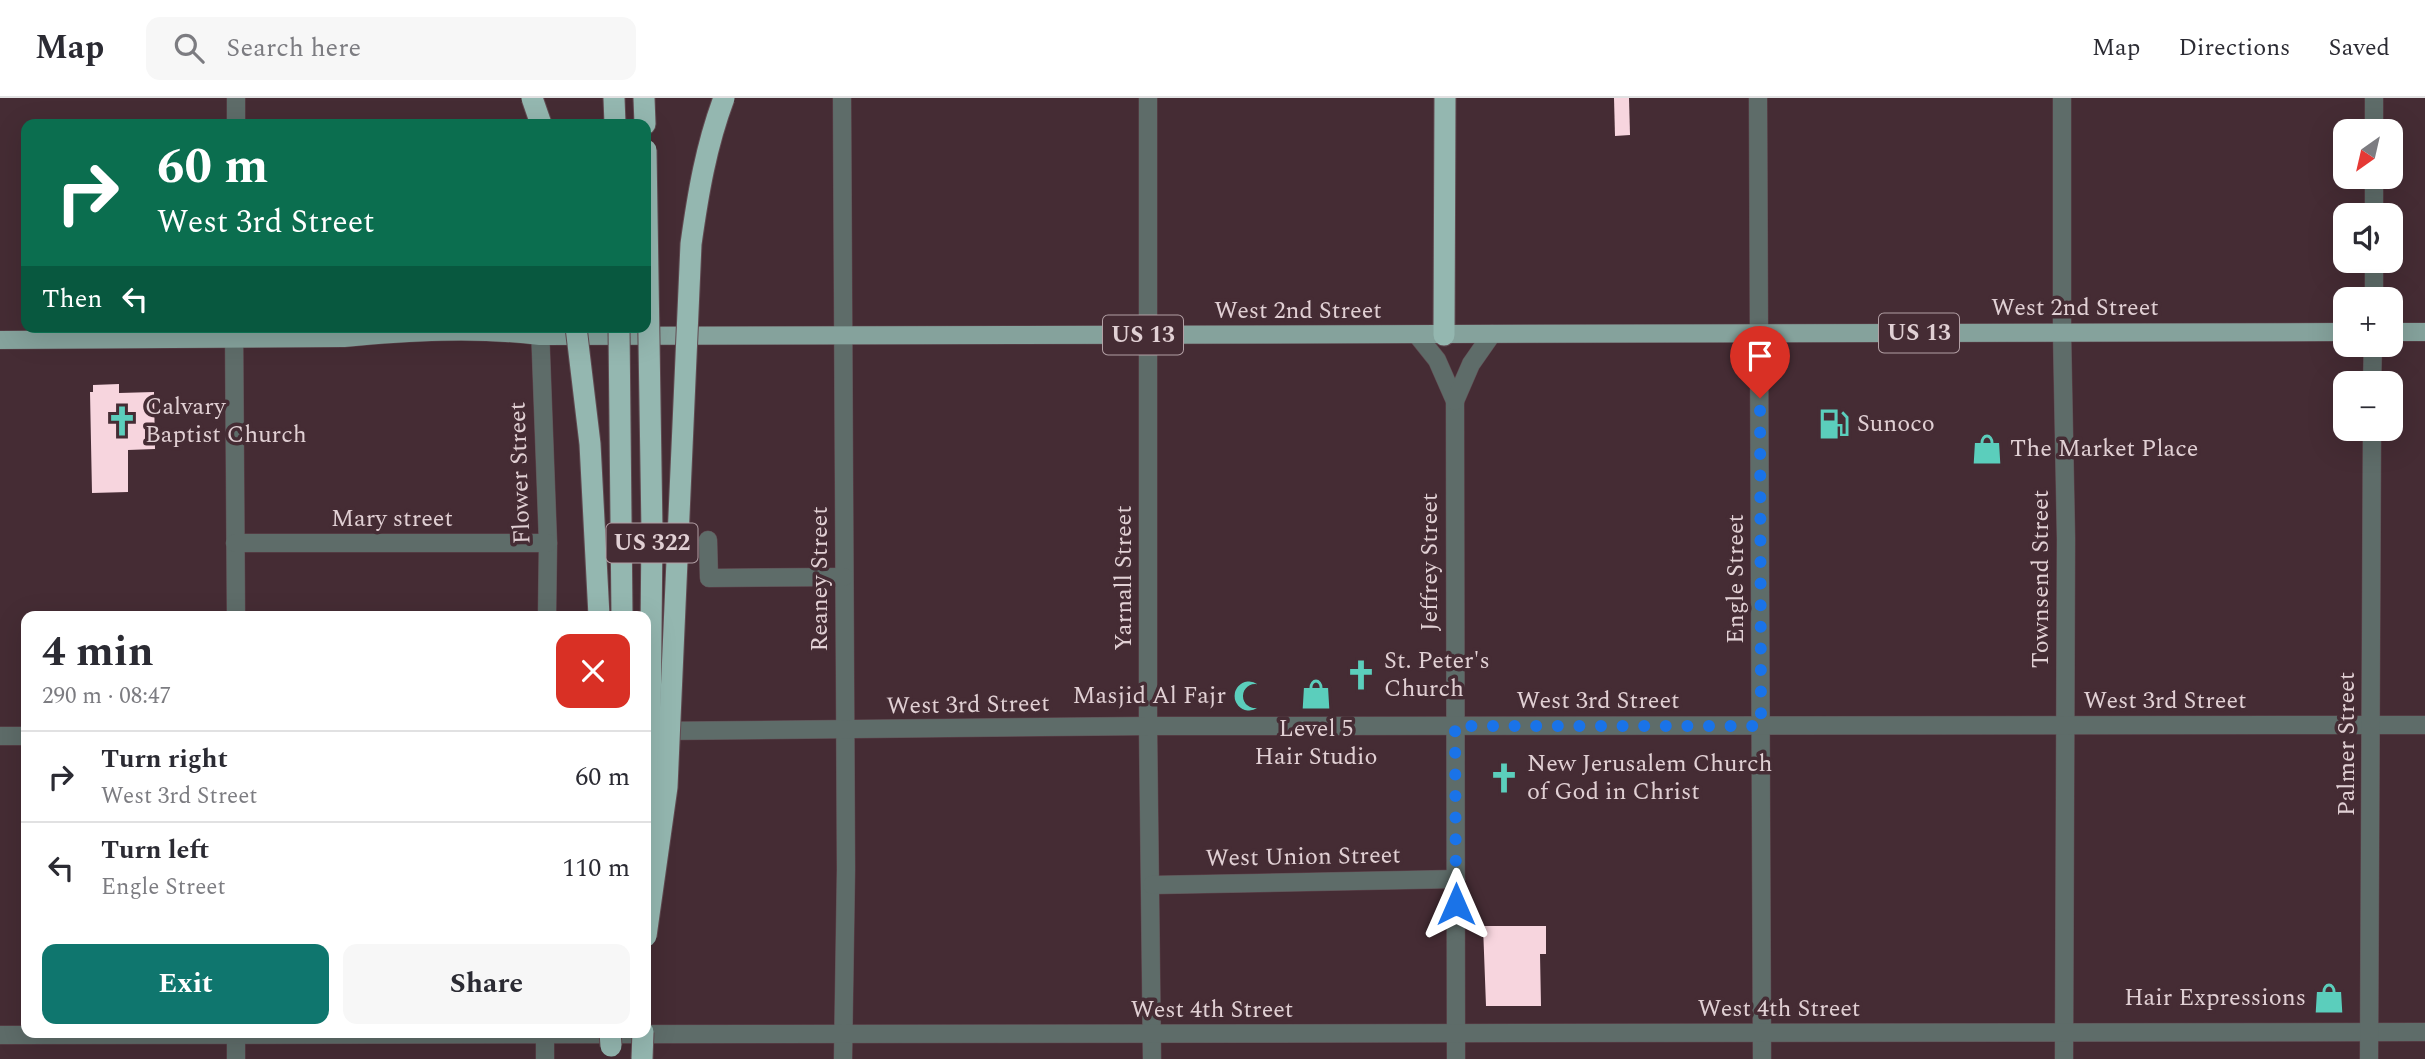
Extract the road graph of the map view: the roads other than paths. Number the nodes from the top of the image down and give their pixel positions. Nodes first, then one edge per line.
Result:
1 (236, 98) edge
2 (533, 98) edge
3 (541, 98) edge
4 (614, 98) edge
5 (644, 98) edge
6 (724, 98) edge
7 (842, 98) edge
8 (1148, 98) edge
9 (1445, 98) edge
10 (1758, 98) edge
11 (2063, 98) edge
12 (2374, 98) edge
13 (236, 119) edge
14 (539, 119) edge
15 (541, 119) edge
16 (615, 119) edge
17 (645, 119) edge
18 (2374, 119) edge
19 (2333, 332) edge
20 (2403, 332) edge
21 (2425, 332) edge
22 (234, 333) edge
23 (400, 333) edge
24 (540, 333) edge
25 (577, 333) edge
26 (616, 333) edge
27 (620, 333) edge
28 (649, 333) edge
29 (2062, 333) junction
30 (1492, 334) junction
31 (1760, 334) junction
32 (1149, 335) junction
33 (1417, 335) junction
34 (1444, 335) junction
35 (843, 336) junction
36 (0, 340) edge
37 (1455, 401) junction
38 (2372, 441) edge
39 (708, 540) dead end
40 (235, 543) junction
41 (548, 543) junction
42 (845, 577) junction
43 (236, 611) edge
44 (547, 611) edge
45 (599, 611) edge
46 (622, 611) edge
47 (651, 611) edge
48 (2065, 725) junction
49 (2372, 725) junction
50 (2425, 725) edge
51 (1148, 726) junction
52 (1455, 726) junction
53 (1761, 726) junction
54 (651, 731) edge
55 (846, 731) junction
56 (0, 736) edge
57 (21, 736) edge
58 (1456, 879) junction
59 (1152, 885) junction
60 (651, 901) edge
61 (2063, 1032) junction
62 (2369, 1032) junction
63 (2425, 1032) edge
64 (1762, 1033) junction
65 (651, 1034) edge
66 (1152, 1034) junction
67 (1456, 1034) junction
68 (0, 1035) edge
69 (21, 1035) edge
70 (842, 1035) junction
71 (236, 1038) edge
72 (545, 1038) edge
73 (643, 1038) edge
74 (236, 1059) edge
75 (545, 1059) edge
76 (642, 1059) edge
77 (843, 1059) edge
78 (1152, 1059) edge
79 (1456, 1059) edge
80 (1762, 1059) edge
81 (2064, 1059) edge
82 (2370, 1059) edge

1 - 13 street
2 - 14 highway, bridge
3 - 15 street
4 - 16 highway
5 - 17 highway
6 - 60 highway, bridge
7 - 35 street, Reaney Street
8 - 32 street, Yarnall Street
9 - 34 highway
10 - 31 street, Engle Street
11 - 29 street, Townsend Street
12 - 18 street
19 - 29 main road, West 2nd Street / US 13
20 - 21 main road
22 - 23 main road, West 2nd Street / US 13
22 - 36 main road, West 2nd Street / US 13
22 - 40 street
24 - 41 street, Flower Street
25 - 45 highway, bridge
26 - 35 main road, West 2nd Street / US 13
27 - 46 highway, US 322, bridge
28 - 47 highway, US 322, bridge
29 - 31 main road, West 2nd Street / US 13
29 - 48 street, Townsend Street
30 - 31 main road, West 2nd Street / US 13
30 - 34 main road, West 2nd Street / US 13
30 - 37 street
31 - 53 street, Engle Street
32 - 33 main road, West 2nd Street / US 13
32 - 35 main road, West 2nd Street / US 13
32 - 51 street, Yarnall Street
33 - 34 main road, West 2nd Street / US 13
33 - 37 street
35 - 42 street, Reaney Street
37 - 52 street, Jeffrey Street
38 - 49 street, Palmer Street
39 - 42 street
40 - 41 street, Mary street
40 - 43 street
41 - 44 street, Flower Street
42 - 55 street, Reaney Street
48 - 49 street, West 3rd Street
48 - 53 street, West 3rd Street
48 - 61 street, Townsend Street
49 - 50 street, West 3rd Street
49 - 62 street, Palmer Street
51 - 52 street, West 3rd Street
51 - 55 street, West 3rd Street
51 - 59 street, Yarnall Street
52 - 53 street, West 3rd Street
52 - 58 street, Jeffrey Street
53 - 64 street, Engle Street
54 - 55 street, West 3rd Street
55 - 70 street, Reaney Street
56 - 57 street
58 - 59 street, West Union Street
58 - 67 street, Jeffrey Street
59 - 66 street, Yarnall Street
61 - 62 street, West 4th Street
61 - 64 street, West 4th Street
61 - 81 street, Townsend Street
62 - 63 street, West 4th Street
62 - 82 street, Palmer Street
64 - 67 street, West 4th Street
64 - 80 street, Engle Street
65 - 70 street, West 4th Street
66 - 67 street, West 4th Street
66 - 70 street, West 4th Street
66 - 78 street, Yarnall Street
67 - 79 street, Jeffrey Street
68 - 69 street, West 4th Street
70 - 77 street, Reaney Street
71 - 74 street
72 - 75 street
73 - 76 highway, bridge

